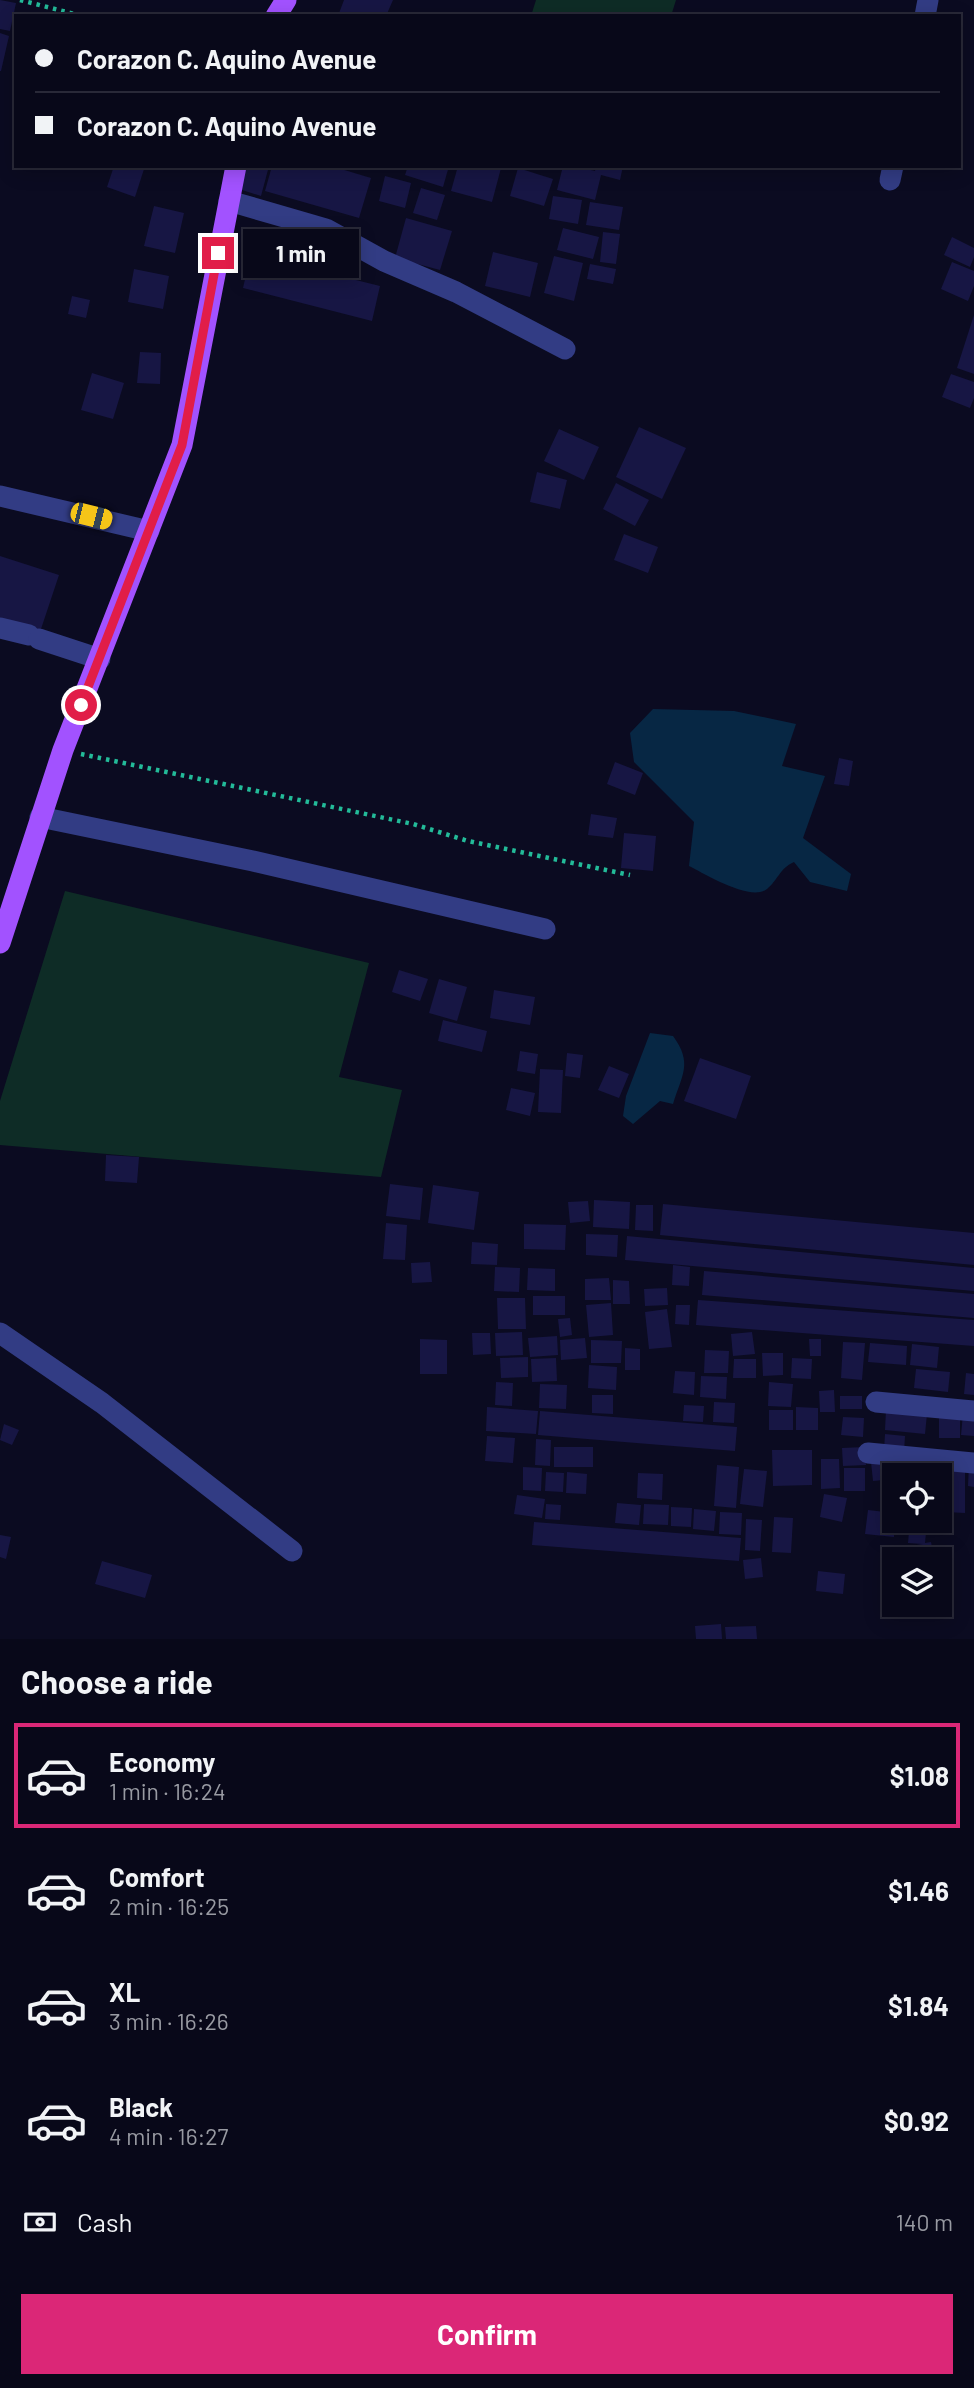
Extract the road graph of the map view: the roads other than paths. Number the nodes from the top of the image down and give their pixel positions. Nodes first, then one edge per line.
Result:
1 (236, 168) edge
2 (229, 201) junction
3 (565, 349) dead end
4 (0, 496) edge
5 (149, 531) junction
6 (0, 628) edge
7 (100, 659) junction
8 (40, 817) junction
9 (545, 929) dead end
10 (0, 943) edge
11 (0, 1334) edge
12 (876, 1402) dead end
13 (974, 1411) edge
14 (868, 1453) dead end
15 (974, 1463) edge
16 (292, 1551) dead end

1 - 2 main road
2 - 3 street
2 - 5 main road
4 - 5 street
5 - 7 main road
6 - 7 street
7 - 8 main road
8 - 9 street
8 - 10 main road
11 - 16 street
12 - 13 street
14 - 15 street

